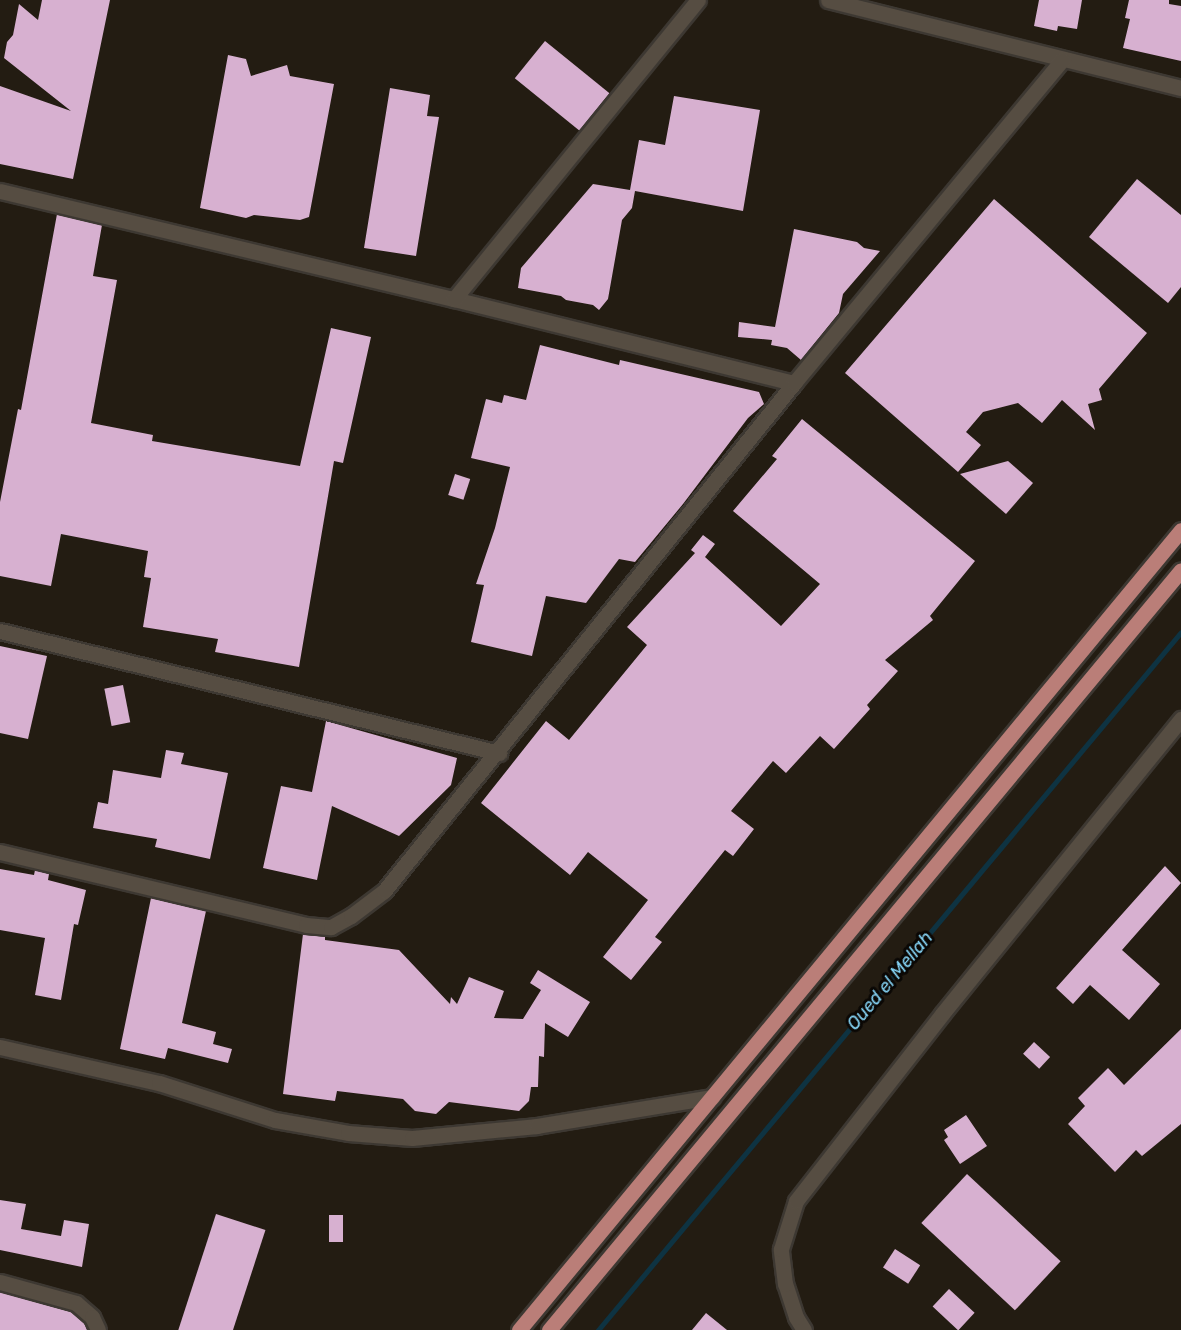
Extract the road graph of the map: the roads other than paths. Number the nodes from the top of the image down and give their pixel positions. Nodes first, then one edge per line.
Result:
1 (698, 0) edge
2 (828, 0) edge
3 (1062, 60) junction
4 (1181, 87) edge
5 (0, 191) edge
6 (454, 299) junction
7 (794, 383) junction
8 (1181, 530) edge
9 (1181, 570) edge
10 (0, 631) edge
11 (1181, 719) edge
12 (499, 753) junction
13 (0, 852) edge
14 (0, 1047) edge
15 (713, 1097) junction
16 (0, 1282) edge
17 (98, 1330) edge
18 (519, 1330) edge
19 (549, 1330) edge
20 (804, 1330) edge

1 - 6 street
2 - 3 street
3 - 4 street
3 - 7 street
5 - 6 street
6 - 7 street
7 - 12 street
8 - 15 main road
9 - 19 main road
10 - 12 street
11 - 20 street
12 - 13 street
14 - 15 street
15 - 18 main road
16 - 17 street

